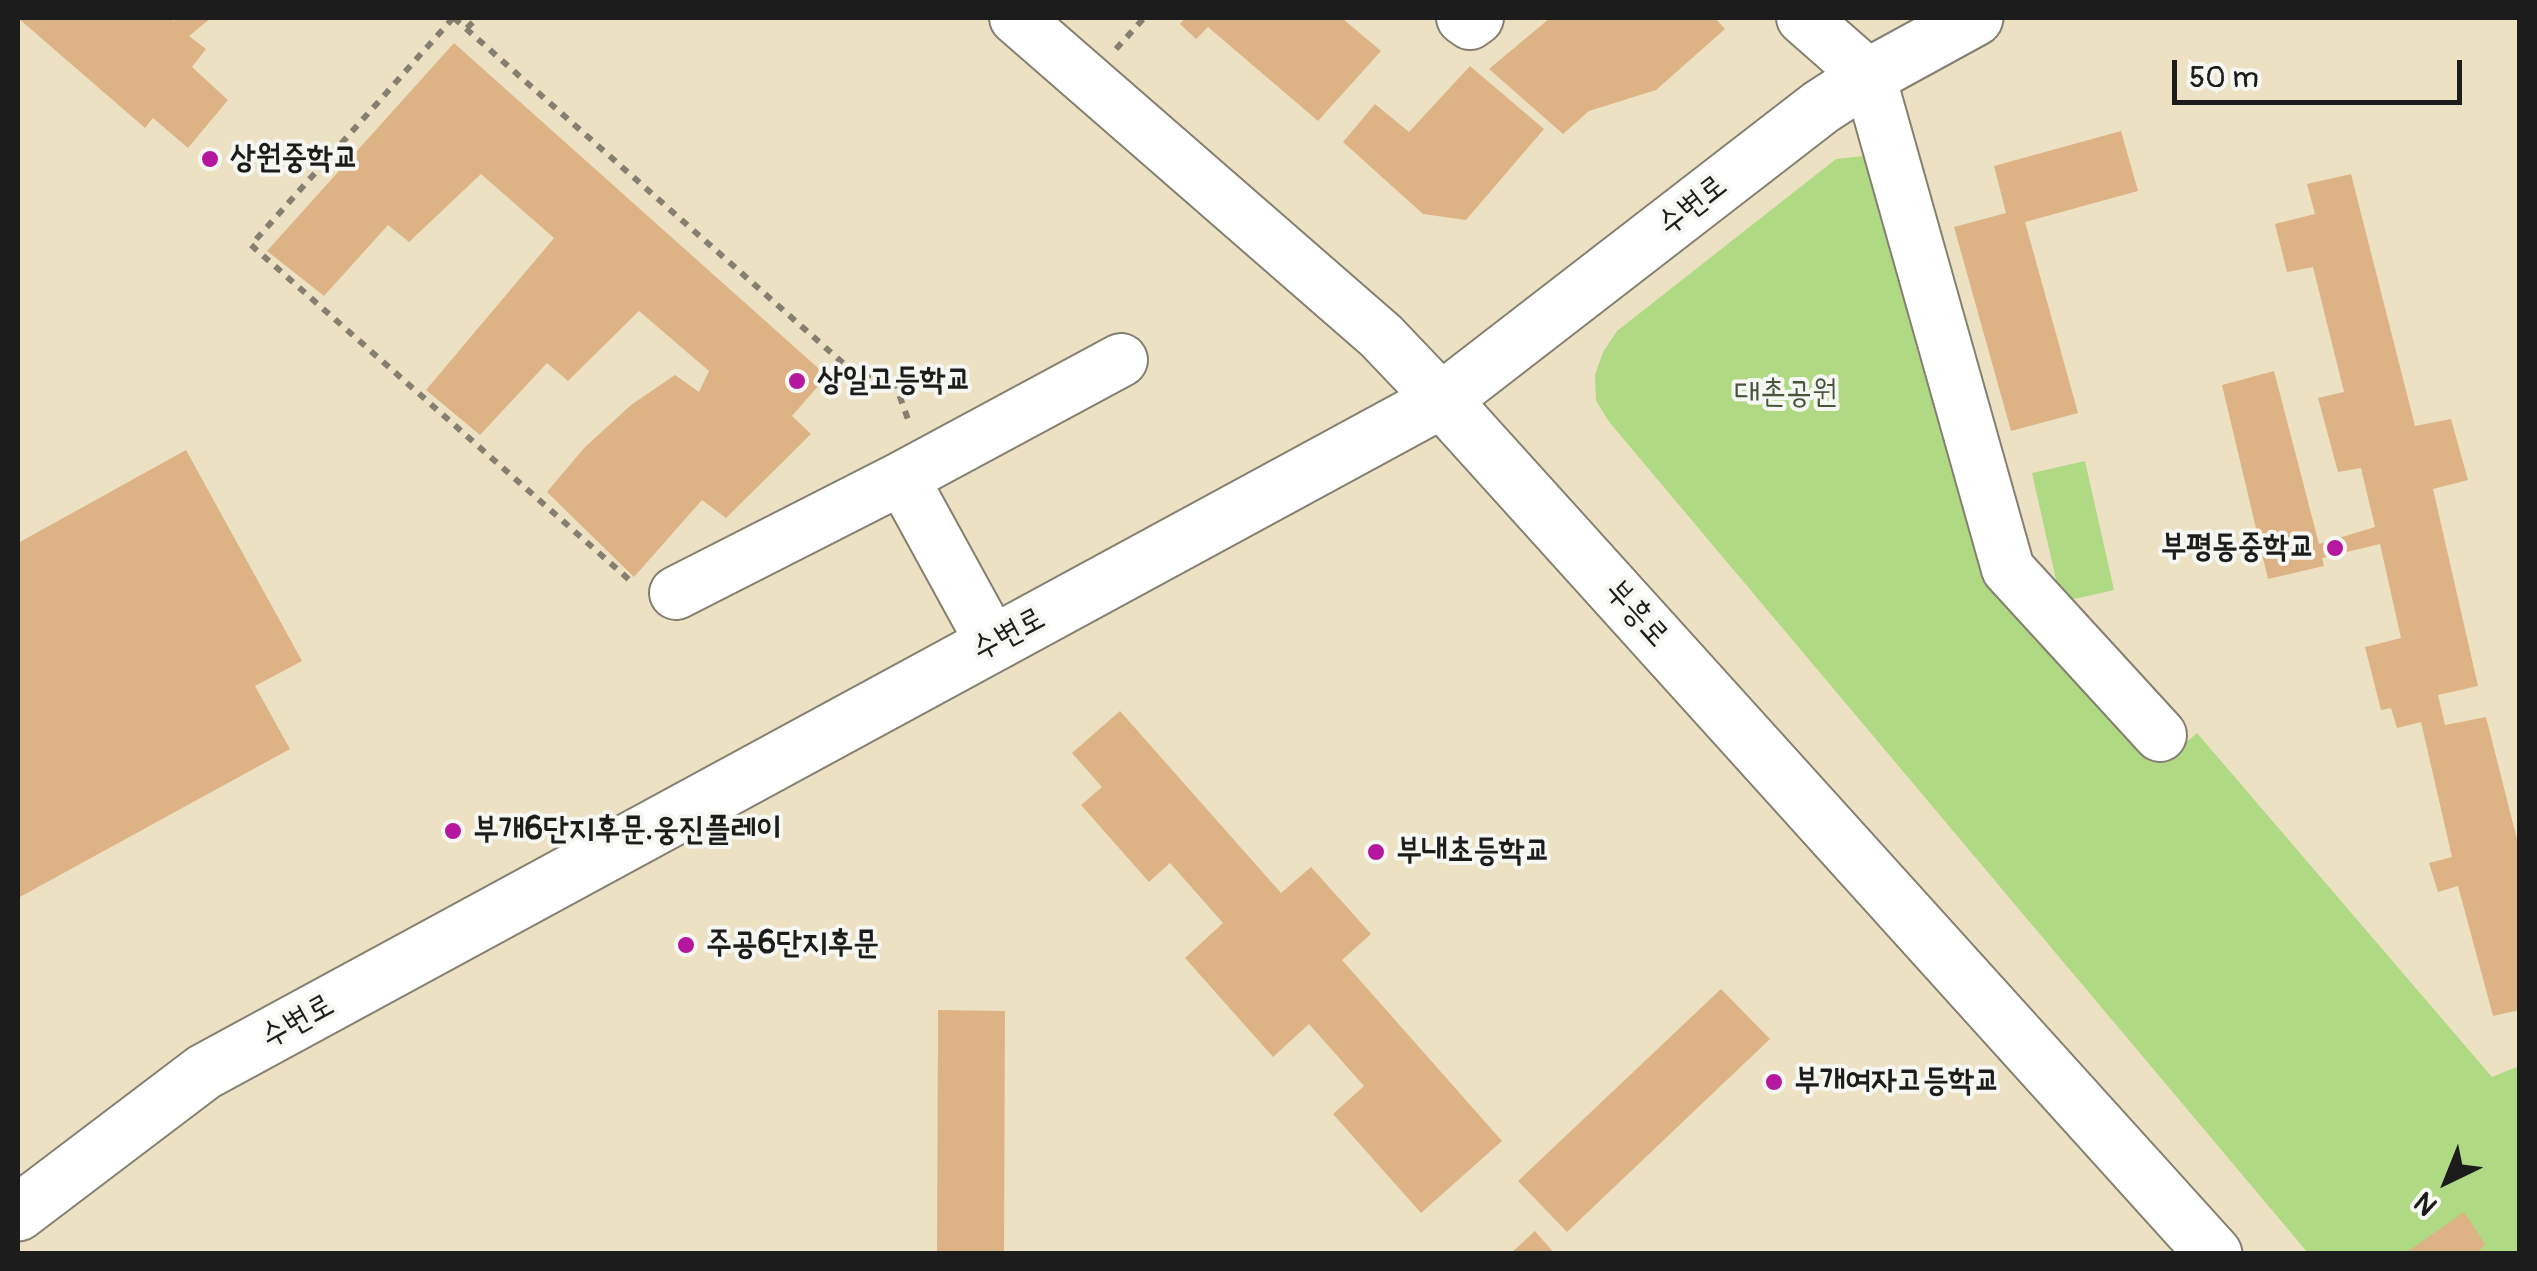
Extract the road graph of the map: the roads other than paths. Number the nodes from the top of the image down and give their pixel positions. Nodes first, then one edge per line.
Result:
1 (1016, 18) edge
2 (1804, 18) edge
3 (1975, 18) edge
4 (1869, 76) junction
5 (1121, 360) dead end
6 (1442, 400) junction
7 (913, 472) junction
8 (676, 593) road end
9 (993, 644) junction
10 (2160, 735) dead end
11 (18, 1213) edge
12 (2214, 1254) edge

1 - 6 street, 부흥로
2 - 4 street
3 - 4 main road, 수변로
4 - 6 main road, 수변로
4 - 10 street
5 - 7 street
6 - 9 main road, 수변로
6 - 12 main road, 부흥로
7 - 8 street
7 - 9 street
9 - 11 main road, 수변로

